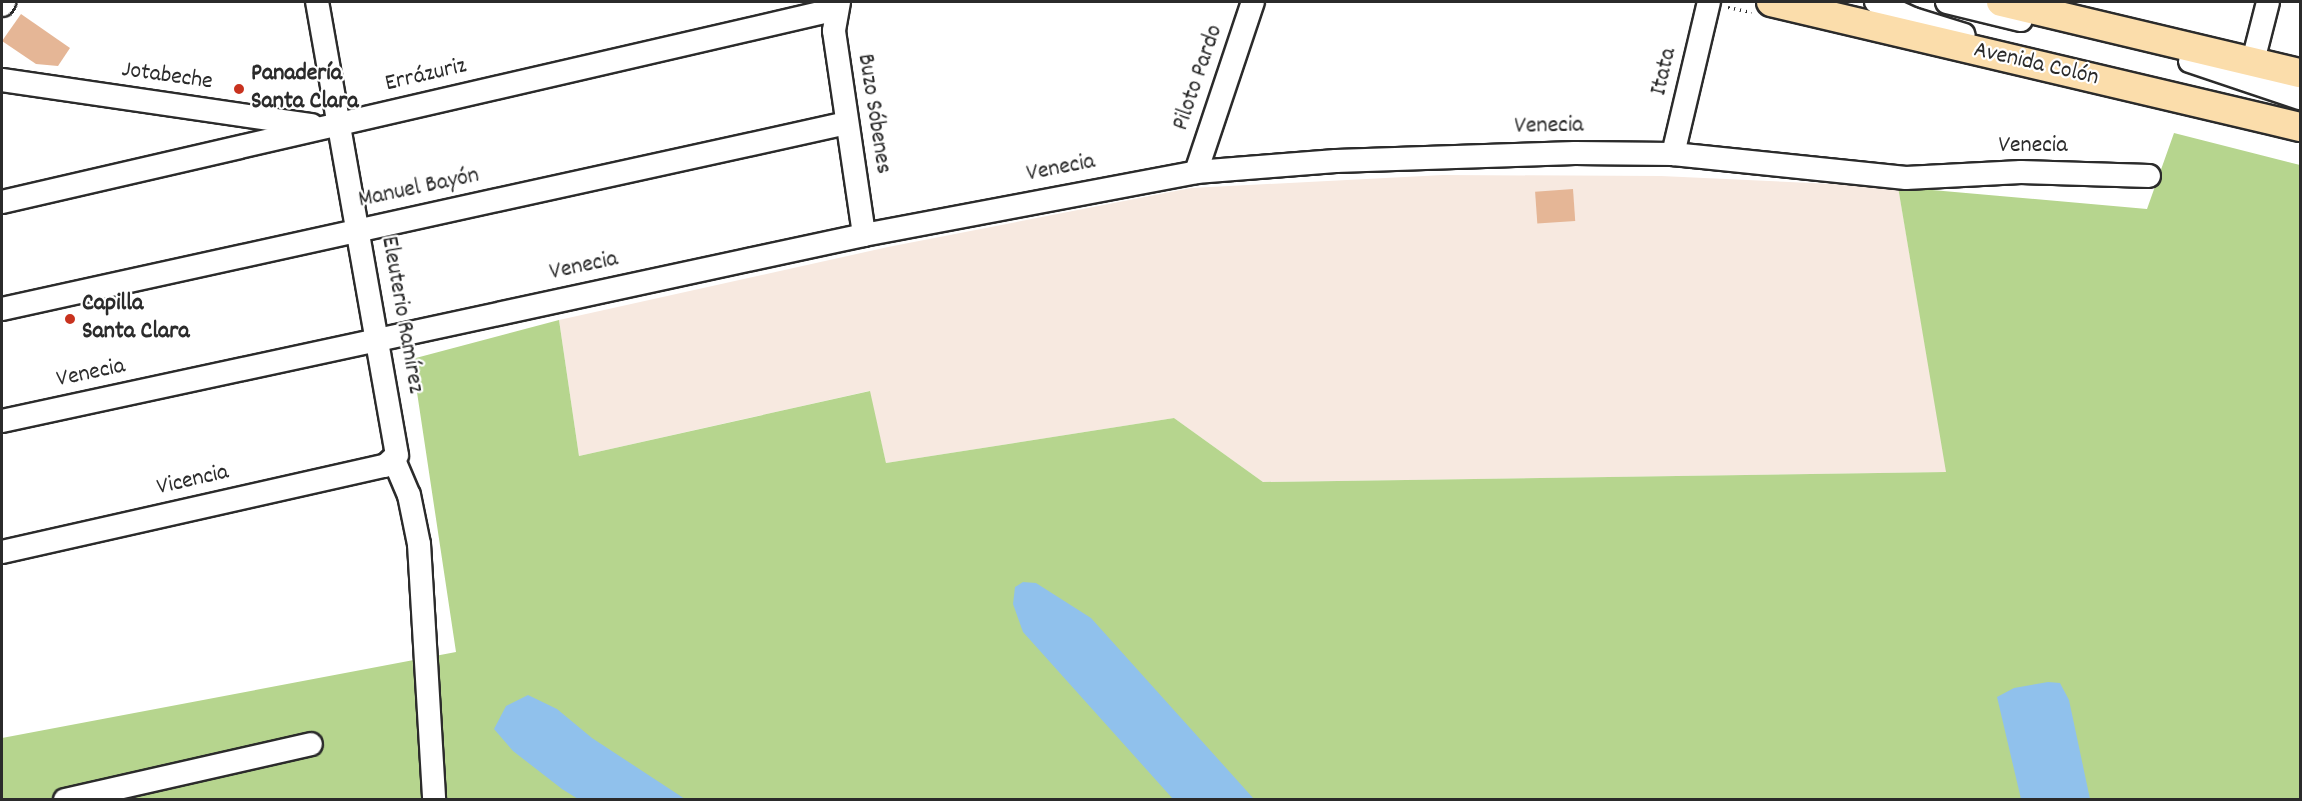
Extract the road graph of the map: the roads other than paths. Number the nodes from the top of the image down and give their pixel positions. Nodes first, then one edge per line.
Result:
1 (317, 2) edge
2 (812, 2) edge
3 (1253, 2) edge
4 (1708, 2) edge
5 (1772, 2) edge
6 (1876, 2) edge
7 (1947, 2) edge
8 (2001, 2) edge
9 (2268, 2) edge
10 (838, 5) edge
11 (2253, 61) junction
12 (2301, 73) edge
13 (2, 80) edge
14 (2301, 98) edge
15 (2301, 114) edge
16 (847, 123) junction
17 (332, 125) junction
18 (2301, 127) edge
19 (1673, 154) junction
20 (1196, 172) junction
21 (2149, 176) dead end
22 (2, 202) edge
23 (358, 230) junction
24 (864, 235) junction
25 (2, 309) edge
26 (376, 338) junction
27 (2, 421) edge
28 (394, 460) junction
29 (2, 552) edge
30 (311, 744) dead end
31 (140, 792) edge
32 (65, 800) edge
33 (434, 800) edge

1 - 17 street, Eleuterio Ramírez
2 - 10 street
3 - 20 street, Piloto Pardo
4 - 19 street, Itata
5 - 18 main road, Avenida Colón
6 - 15 street
7 - 14 street
8 - 11 main road
9 - 11 street
10 - 16 street, Buzo Sóbenes
10 - 17 street, Errázuriz
11 - 12 main road
13 - 17 street, Jotabeche
16 - 23 street, Manuel Bayón
16 - 24 street, Buzo Sóbenes
17 - 22 street, Errázuriz
17 - 23 street, Eleuterio Ramírez
19 - 20 street, Venecia
19 - 21 street, Venecia
20 - 24 street, Venecia
23 - 25 street, Manuel Bayón
23 - 26 street, Eleuterio Ramírez
24 - 26 street, Venecia
26 - 27 street, Venecia
26 - 28 street, Eleuterio Ramírez
28 - 29 street, Vicencia
28 - 33 street
30 - 31 street
31 - 32 street

